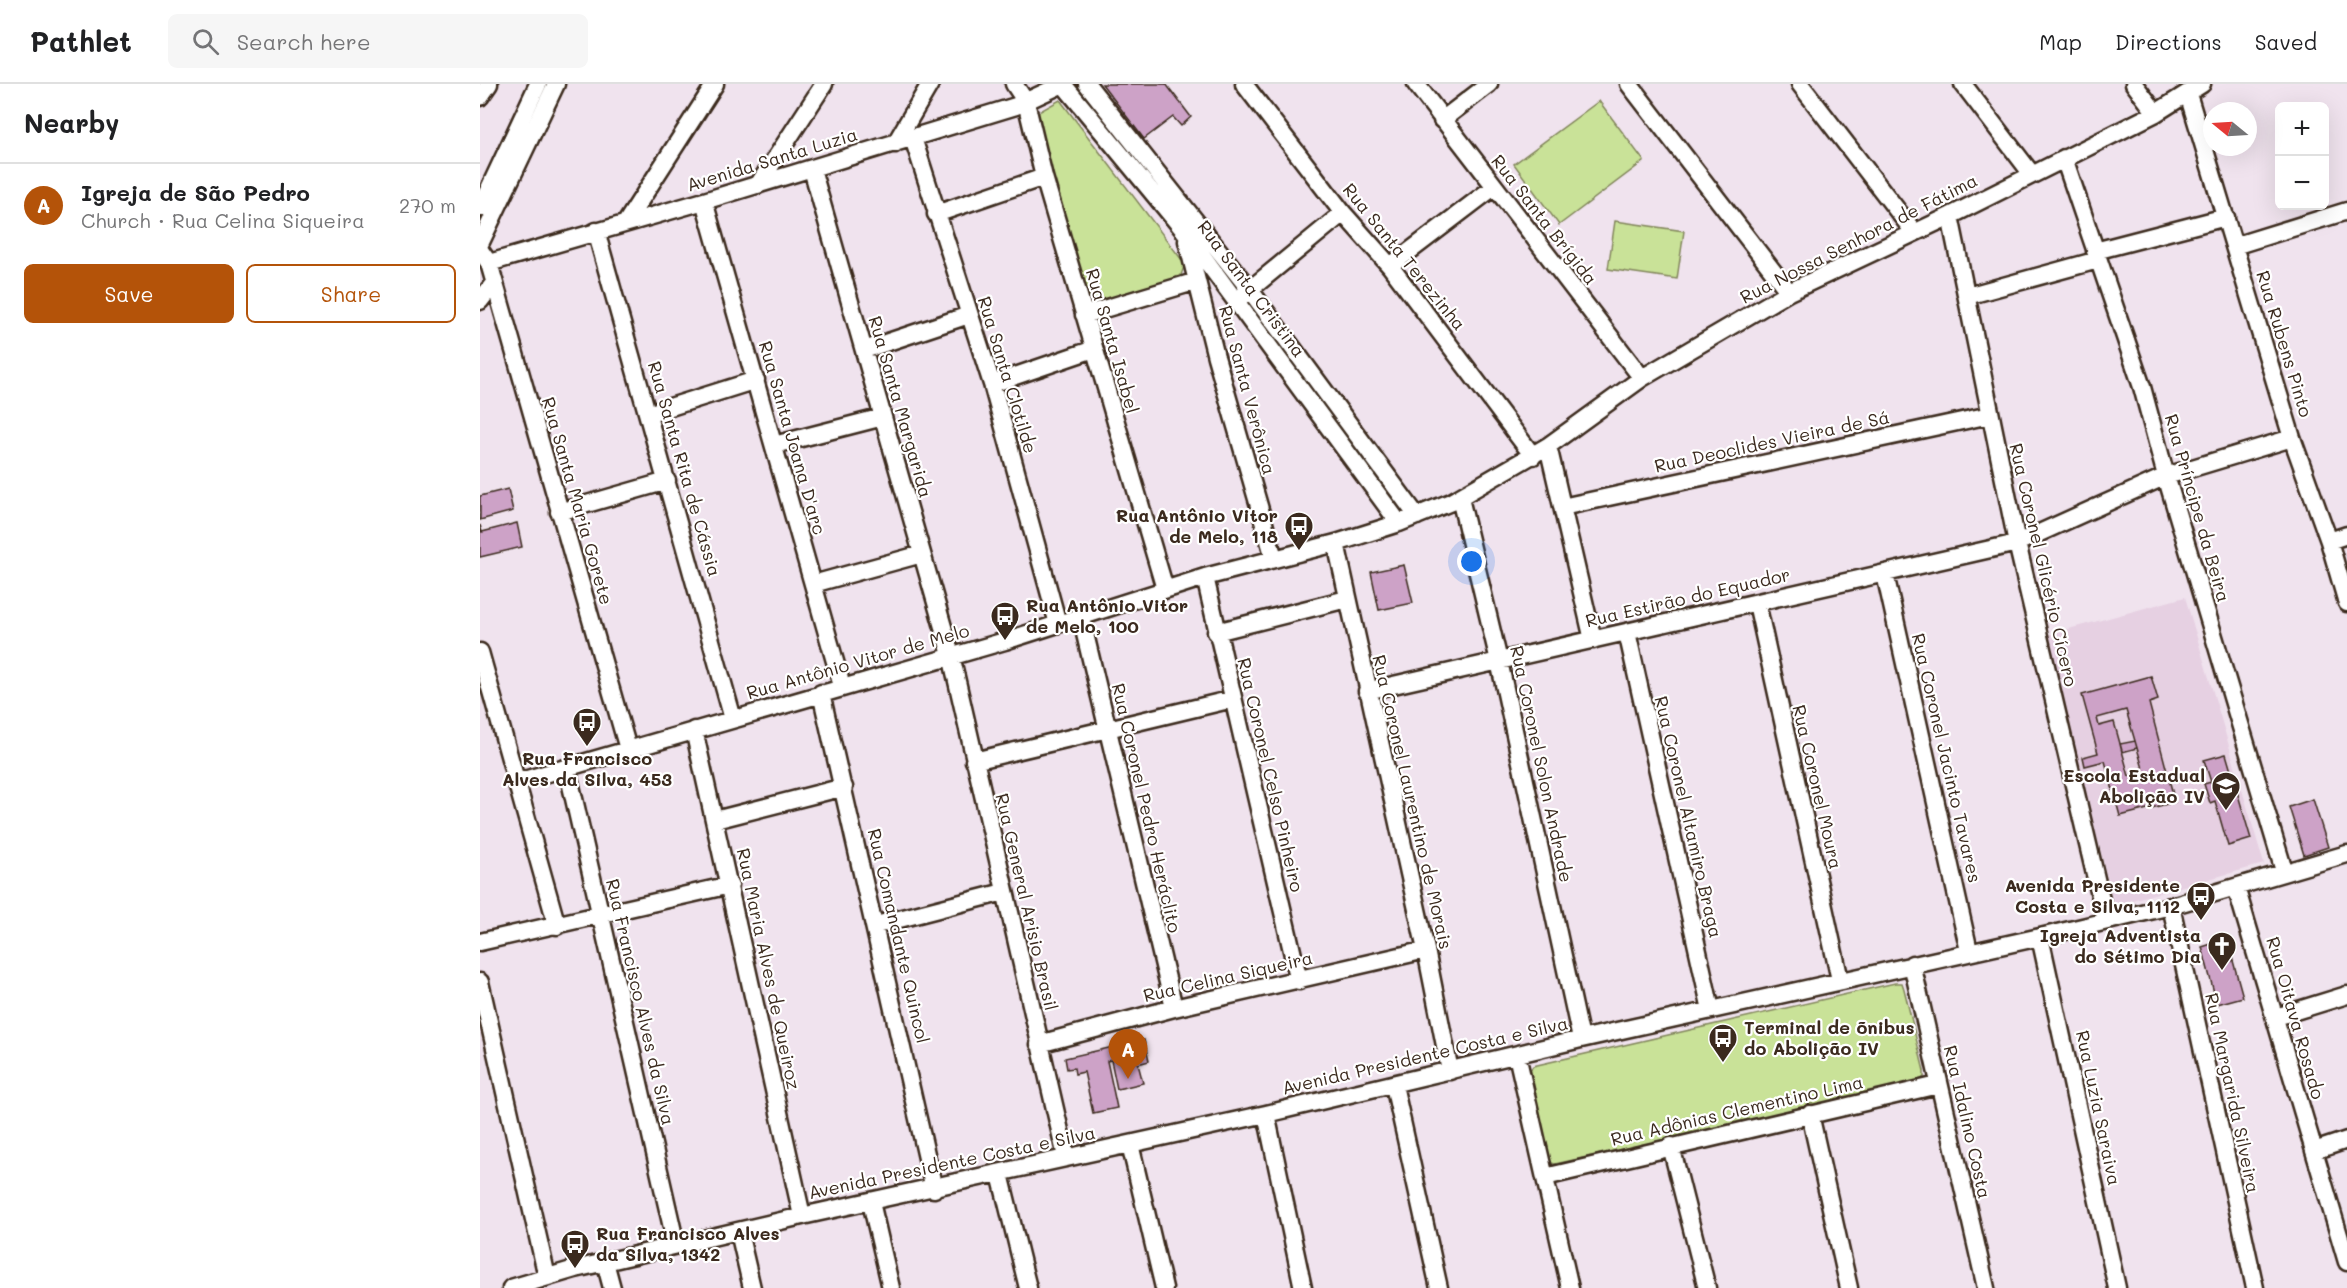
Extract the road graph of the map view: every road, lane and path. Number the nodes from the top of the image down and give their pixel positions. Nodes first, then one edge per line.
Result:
1 (489, 84) edge
2 (538, 84) edge
3 (556, 84) edge
4 (715, 84) edge
5 (824, 84) edge
6 (930, 84) edge
7 (1014, 84) edge
8 (1063, 84) edge
9 (1087, 84) edge
10 (1244, 84) edge
11 (1416, 84) edge
12 (1489, 84) edge
13 (1629, 84) edge
14 (1800, 84) edge
15 (1963, 84) edge
16 (2134, 84) edge
17 (2202, 84) edge
18 (2188, 94) junction
19 (480, 97) edge
20 (1026, 102) junction
21 (2156, 113) junction
22 (1442, 120) junction
23 (913, 138) junction
24 (895, 144) junction
25 (2064, 158) junction
26 (812, 169) junction
27 (2031, 173) junction
28 (1044, 177) junction
29 (758, 185) junction
30 (1494, 187) junction
31 (704, 201) junction
32 (480, 208) edge
33 (2347, 211) edge
34 (1343, 213) junction
35 (936, 214) junction
36 (1950, 216) junction
37 (2226, 217) junction
38 (627, 221) junction
39 (596, 231) junction
40 (1185, 232) junction
41 (1914, 232) junction
42 (480, 244) edge
43 (2235, 246) junction
44 (2097, 255) junction
45 (484, 256) edge
46 (1390, 266) junction
47 (1197, 281) junction
48 (494, 283) junction
49 (1250, 290) junction
50 (1789, 292) junction
51 (1967, 296) junction
52 (480, 301) edge
53 (1236, 301) junction
54 (969, 315) junction
55 (1084, 315) junction
56 (1094, 349) junction
57 (864, 350) junction
58 (1642, 378) junction
59 (756, 380) junction
60 (992, 384) junction
61 (648, 414) junction
62 (1990, 415) junction
63 (883, 417) junction
64 (2292, 438) junction
65 (774, 445) junction
66 (1548, 446) junction
67 (1533, 456) junction
68 (2166, 476) junction
69 (667, 481) junction
70 (1460, 498) junction
71 (1562, 507) junction
72 (559, 512) junction
73 (1417, 516) junction
74 (1399, 523) junction
75 (2347, 535) edge
76 (2329, 541) junction
77 (1335, 543) junction
78 (2017, 543) junction
79 (922, 554) junction
80 (1274, 558) junction
81 (1885, 574) junction
82 (1205, 577) junction
83 (813, 584) junction
84 (1165, 590) junction
85 (1347, 599) junction
86 (1756, 603) junction
87 (2347, 603) edge
88 (1081, 617) junction
89 (1058, 624) junction
90 (1216, 632) junction
91 (1627, 632) junction
92 (1593, 640) junction
93 (480, 652) edge
94 (951, 655) junction
95 (1499, 661) junction
96 (842, 686) junction
97 (1367, 691) junction
98 (821, 693) junction
99 (1233, 699) junction
100 (487, 703) edge
101 (733, 718) junction
102 (1106, 729) junction
103 (694, 730) junction
104 (628, 749) junction
105 (974, 761) junction
106 (567, 768) junction
107 (517, 782) junction
108 (844, 787) junction
109 (715, 820) junction
110 (2347, 854) edge
111 (2284, 871) junction
112 (730, 885) junction
113 (2236, 887) junction
114 (1004, 892) junction
115 (2171, 906) junction
116 (600, 914) junction
117 (2106, 921) junction
118 (876, 925) junction
119 (557, 926) junction
120 (2040, 937) junction
121 (480, 942) edge
122 (1426, 950) junction
123 (1969, 951) junction
124 (1912, 964) junction
125 (1840, 980) junction
126 (1299, 981) junction
127 (480, 982) edge
128 (2347, 995) edge
129 (1174, 1008) junction
130 (1711, 1010) junction
131 (2276, 1017) junction
132 (1581, 1039) junction
133 (1039, 1044) junction
134 (1517, 1055) junction
135 (1450, 1071) junction
136 (1394, 1085) junction
137 (1938, 1085) junction
138 (1266, 1114) junction
139 (1810, 1114) junction
140 (2347, 1140) edge
141 (1130, 1144) junction
142 (1671, 1146) junction
143 (2314, 1150) junction
144 (1066, 1157) junction
145 (1000, 1174) junction
146 (1545, 1177) junction
147 (934, 1189) junction
148 (872, 1202) junction
149 (802, 1216) junction
150 (739, 1232) junction
151 (676, 1245) junction
152 (606, 1262) junction
153 (2347, 1262) edge
154 (547, 1277) junction
155 (511, 1288) edge
156 (612, 1288) edge
157 (752, 1288) edge
158 (891, 1288) edge
159 (1028, 1288) edge
160 (1164, 1288) edge
161 (1303, 1288) edge
162 (1439, 1288) edge
163 (1570, 1288) edge
164 (1707, 1288) edge
165 (1849, 1288) edge
166 (1986, 1288) edge
167 (2117, 1288) edge
168 (2255, 1288) edge

1 - 19 street
2 - 32 street
3 - 42 street
4 - 38 street
5 - 29 street
6 - 24 street
7 - 20 street
8 - 20 street, Avenida Santa Luzia
8 - 40 street, Rua Santa Cristina
9 - 49 street, Rua Santa Cristina
10 - 34 street, Rua Santa Terezinha
11 - 22 street, Rua Santa Brígida
12 - 22 street
13 - 50 street
14 - 41 street
15 - 27 street
16 - 21 street
17 - 18 street, Rua Nossa Senhora de Fátima
18 - 21 street, Rua Nossa Senhora de Fátima
18 - 37 street, Rua Rubens Pinto
20 - 23 street, Avenida Santa Luzia
20 - 28 street, Rua Santa Isabel
21 - 25 street, Rua Nossa Senhora de Fátima
22 - 30 street, Rua Santa Brígida
23 - 24 street, Avenida Santa Luzia
23 - 35 street, Rua Santa Clotilde
24 - 26 street, Avenida Santa Luzia
25 - 27 street, Rua Nossa Senhora de Fátima
25 - 44 street, Rua Príncipe da Beira
26 - 29 street, Avenida Santa Luzia
26 - 57 street, Rua Santa Margarida
27 - 36 street, Rua Nossa Senhora de Fátima
28 - 35 street
28 - 55 street, Rua Santa Isabel
29 - 31 street, Avenida Santa Luzia
30 - 46 street
30 - 58 street, Rua Santa Brígida
31 - 38 street, Avenida Santa Luzia
31 - 59 street, Rua Santa Joana D'arc
33 - 43 street
34 - 46 street, Rua Santa Terezinha
34 - 49 street
35 - 54 street, Rua Santa Clotilde
36 - 41 street, Rua Nossa Senhora de Fátima
36 - 51 street, Rua Coronel Glicério Cícero
37 - 43 street, Rua Rubens Pinto
37 - 44 street
38 - 39 street, Avenida Santa Luzia
39 - 45 street, Avenida Santa Luzia
39 - 61 street, Rua Santa Rita de Cássia
40 - 47 street, Rua Santa Verônica
40 - 53 street, Rua Santa Cristina
41 - 50 street, Rua Nossa Senhora de Fátima
43 - 64 street, Rua Rubens Pinto
44 - 51 street
44 - 68 street, Rua Príncipe da Beira
45 - 48 street, Rua Santa Maria Gorete
46 - 67 street, Rua Santa Terezinha
47 - 55 street
47 - 80 street, Rua Santa Verônica
48 - 52 street
48 - 72 street, Rua Santa Maria Gorete
49 - 53 street
49 - 73 street, Rua Santa Cristina
50 - 58 street, Rua Nossa Senhora de Fátima
51 - 62 street, Rua Coronel Glicério Cícero
53 - 74 street, Rua Santa Cristina
54 - 57 street
54 - 60 street, Rua Santa Clotilde
55 - 56 street, Rua Santa Isabel
56 - 60 street
56 - 84 street, Rua Santa Isabel
57 - 63 street, Rua Santa Margarida
58 - 66 street, Rua Nossa Senhora de Fátima
59 - 61 street
59 - 65 street, Rua Santa Joana D'arc
60 - 89 street, Rua Santa Clotilde
61 - 69 street, Rua Santa Rita de Cássia
62 - 71 street, Rua Deoclides Vieira de Sá
62 - 78 street, Rua Coronel Glicério Cícero
63 - 65 street
63 - 79 street, Rua Santa Margarida
64 - 68 street, Rua Estirão do Equador
64 - 76 street, Rua Rubens Pinto
65 - 83 street, Rua Santa Joana D'arc
66 - 67 street, Rua Nossa Senhora de Fátima
66 - 71 street
67 - 70 street, Rua Nossa Senhora de Fátima
68 - 78 street, Rua Estirão do Equador
68 - 111 street, Rua Príncipe da Beira
69 - 72 street
69 - 101 street, Rua Santa Rita de Cássia
70 - 73 street, Rua Nossa Senhora de Fátima
70 - 95 street, Rua Coronel Solon Andrade
71 - 92 street
72 - 104 street, Rua Santa Maria Gorete
73 - 74 street, Rua Antônio Vitor de Melo
74 - 77 street, Rua Antônio Vitor de Melo
75 - 76 street
76 - 87 street, Rua Rubens Pinto
77 - 80 street, Rua Antônio Vitor de Melo
77 - 85 street, Rua Coronel Laurentino de Morais
78 - 81 street, Rua Estirão do Equador
78 - 117 street, Rua Coronel Glicério Cícero
79 - 83 street
79 - 94 street, Rua Santa Margarida
80 - 82 street, Rua Antônio Vitor de Melo
81 - 86 street, Rua Estirão do Equador
81 - 123 street, Rua Coronel Jacinto Tavares
82 - 84 street, Rua Antônio Vitor de Melo
82 - 90 street, Rua Coronel Celso Pinheiro
83 - 96 street, Rua Santa Joana D'arc
84 - 88 street, Rua Antônio Vitor de Melo
85 - 90 street
85 - 97 street, Rua Coronel Laurentino de Morais
86 - 91 street, Rua Estirão do Equador
86 - 125 street, Rua Coronel Moura
88 - 89 street, Rua Antônio Vitor de Melo
88 - 102 street, Rua Coronel Pedro Heráclito
89 - 94 street, Rua Antônio Vitor de Melo
90 - 99 street, Rua Coronel Celso Pinheiro
91 - 92 street, Rua Estirão do Equador
91 - 130 street, Rua Coronel Altamiro Braga
92 - 95 street, Rua Estirão do Equador
93 - 100 street
94 - 96 street, Rua Antônio Vitor de Melo
94 - 105 street, Rua General Arisio Brasil
95 - 97 street, Rua Estirão do Equador
95 - 132 street, Rua Coronel Solon Andrade
96 - 98 street, Rua Antônio Vitor de Melo
97 - 122 street, Rua Coronel Laurentino de Morais
98 - 101 street, Rua Antônio Vitor de Melo
98 - 108 street, Rua Comandante Quincol
99 - 102 street
99 - 126 street, Rua Coronel Celso Pinheiro
100 - 107 street
101 - 103 street, Rua Antônio Vitor de Melo
102 - 105 street
102 - 129 street, Rua Coronel Pedro Heráclito
103 - 104 street, Rua Antônio Vitor de Melo
103 - 109 street, Rua Maria Alves de Queiroz
104 - 106 street, Rua Antônio Vitor de Melo
105 - 114 street, Rua General Arisio Brasil
106 - 107 street, Rua Antônio Vitor de Melo
106 - 116 street, Rua Francisco Alves da Silva
107 - 119 street
108 - 109 street
108 - 118 street, Rua Comandante Quincol
109 - 112 street, Rua Maria Alves de Queiroz
110 - 111 street, Avenida Presidente Costa e Silva
111 - 113 street, Avenida Presidente Costa e Silva
112 - 116 street
112 - 149 street, Rua Maria Alves de Queiroz
113 - 115 street, Avenida Presidente Costa e Silva
113 - 131 street, Rua Oitava Rosado
114 - 118 street
114 - 133 street, Rua General Arisio Brasil
115 - 117 street, Avenida Presidente Costa e Silva
115 - 168 street, Rua Margarida Silveira
116 - 119 street
116 - 151 street, Rua Francisco Alves da Silva
117 - 120 street, Avenida Presidente Costa e Silva
118 - 147 street, Rua Comandante Quincol
119 - 121 street
120 - 123 street, Avenida Presidente Costa e Silva
120 - 167 street, Rua Luzia Saraiva
122 - 126 street, Rua Celina Siqueira
122 - 135 street, Rua Coronel Laurentino de Morais
123 - 124 street, Avenida Presidente Costa e Silva
124 - 125 street, Avenida Presidente Costa e Silva
124 - 137 street, Rua Idalino Costa
125 - 130 street, Avenida Presidente Costa e Silva
126 - 129 street, Rua Celina Siqueira
127 - 154 street
128 - 131 street
129 - 133 street, Rua Celina Siqueira
130 - 132 street, Avenida Presidente Costa e Silva
131 - 143 street, Rua Oitava Rosado
132 - 134 street, Avenida Presidente Costa e Silva
133 - 144 street, Rua General Arisio Brasil
134 - 135 street, Avenida Presidente Costa e Silva
134 - 146 street
135 - 136 street, Avenida Presidente Costa e Silva
136 - 138 street, Avenida Presidente Costa e Silva
136 - 162 street
137 - 139 street, Rua Adônias Clementino Lima
137 - 166 street, Rua Idalino Costa
138 - 141 street, Avenida Presidente Costa e Silva
138 - 161 street
139 - 142 street, Rua Adônias Clementino Lima
139 - 165 street
140 - 143 street
141 - 144 street, Avenida Presidente Costa e Silva
141 - 160 street
142 - 146 street, Rua Adônias Clementino Lima
142 - 164 street
143 - 153 street, Rua Oitava Rosado
144 - 145 street, Avenida Presidente Costa e Silva
145 - 147 street, Avenida Presidente Costa e Silva
145 - 159 street
146 - 163 street
147 - 148 street, Avenida Presidente Costa e Silva
148 - 149 street, Avenida Presidente Costa e Silva
148 - 158 street
149 - 150 street, Avenida Presidente Costa e Silva
150 - 151 street, Avenida Presidente Costa e Silva
150 - 157 street
151 - 152 street, Avenida Presidente Costa e Silva
152 - 154 street, Avenida Presidente Costa e Silva
152 - 156 street
154 - 155 street, Avenida Presidente Costa e Silva

